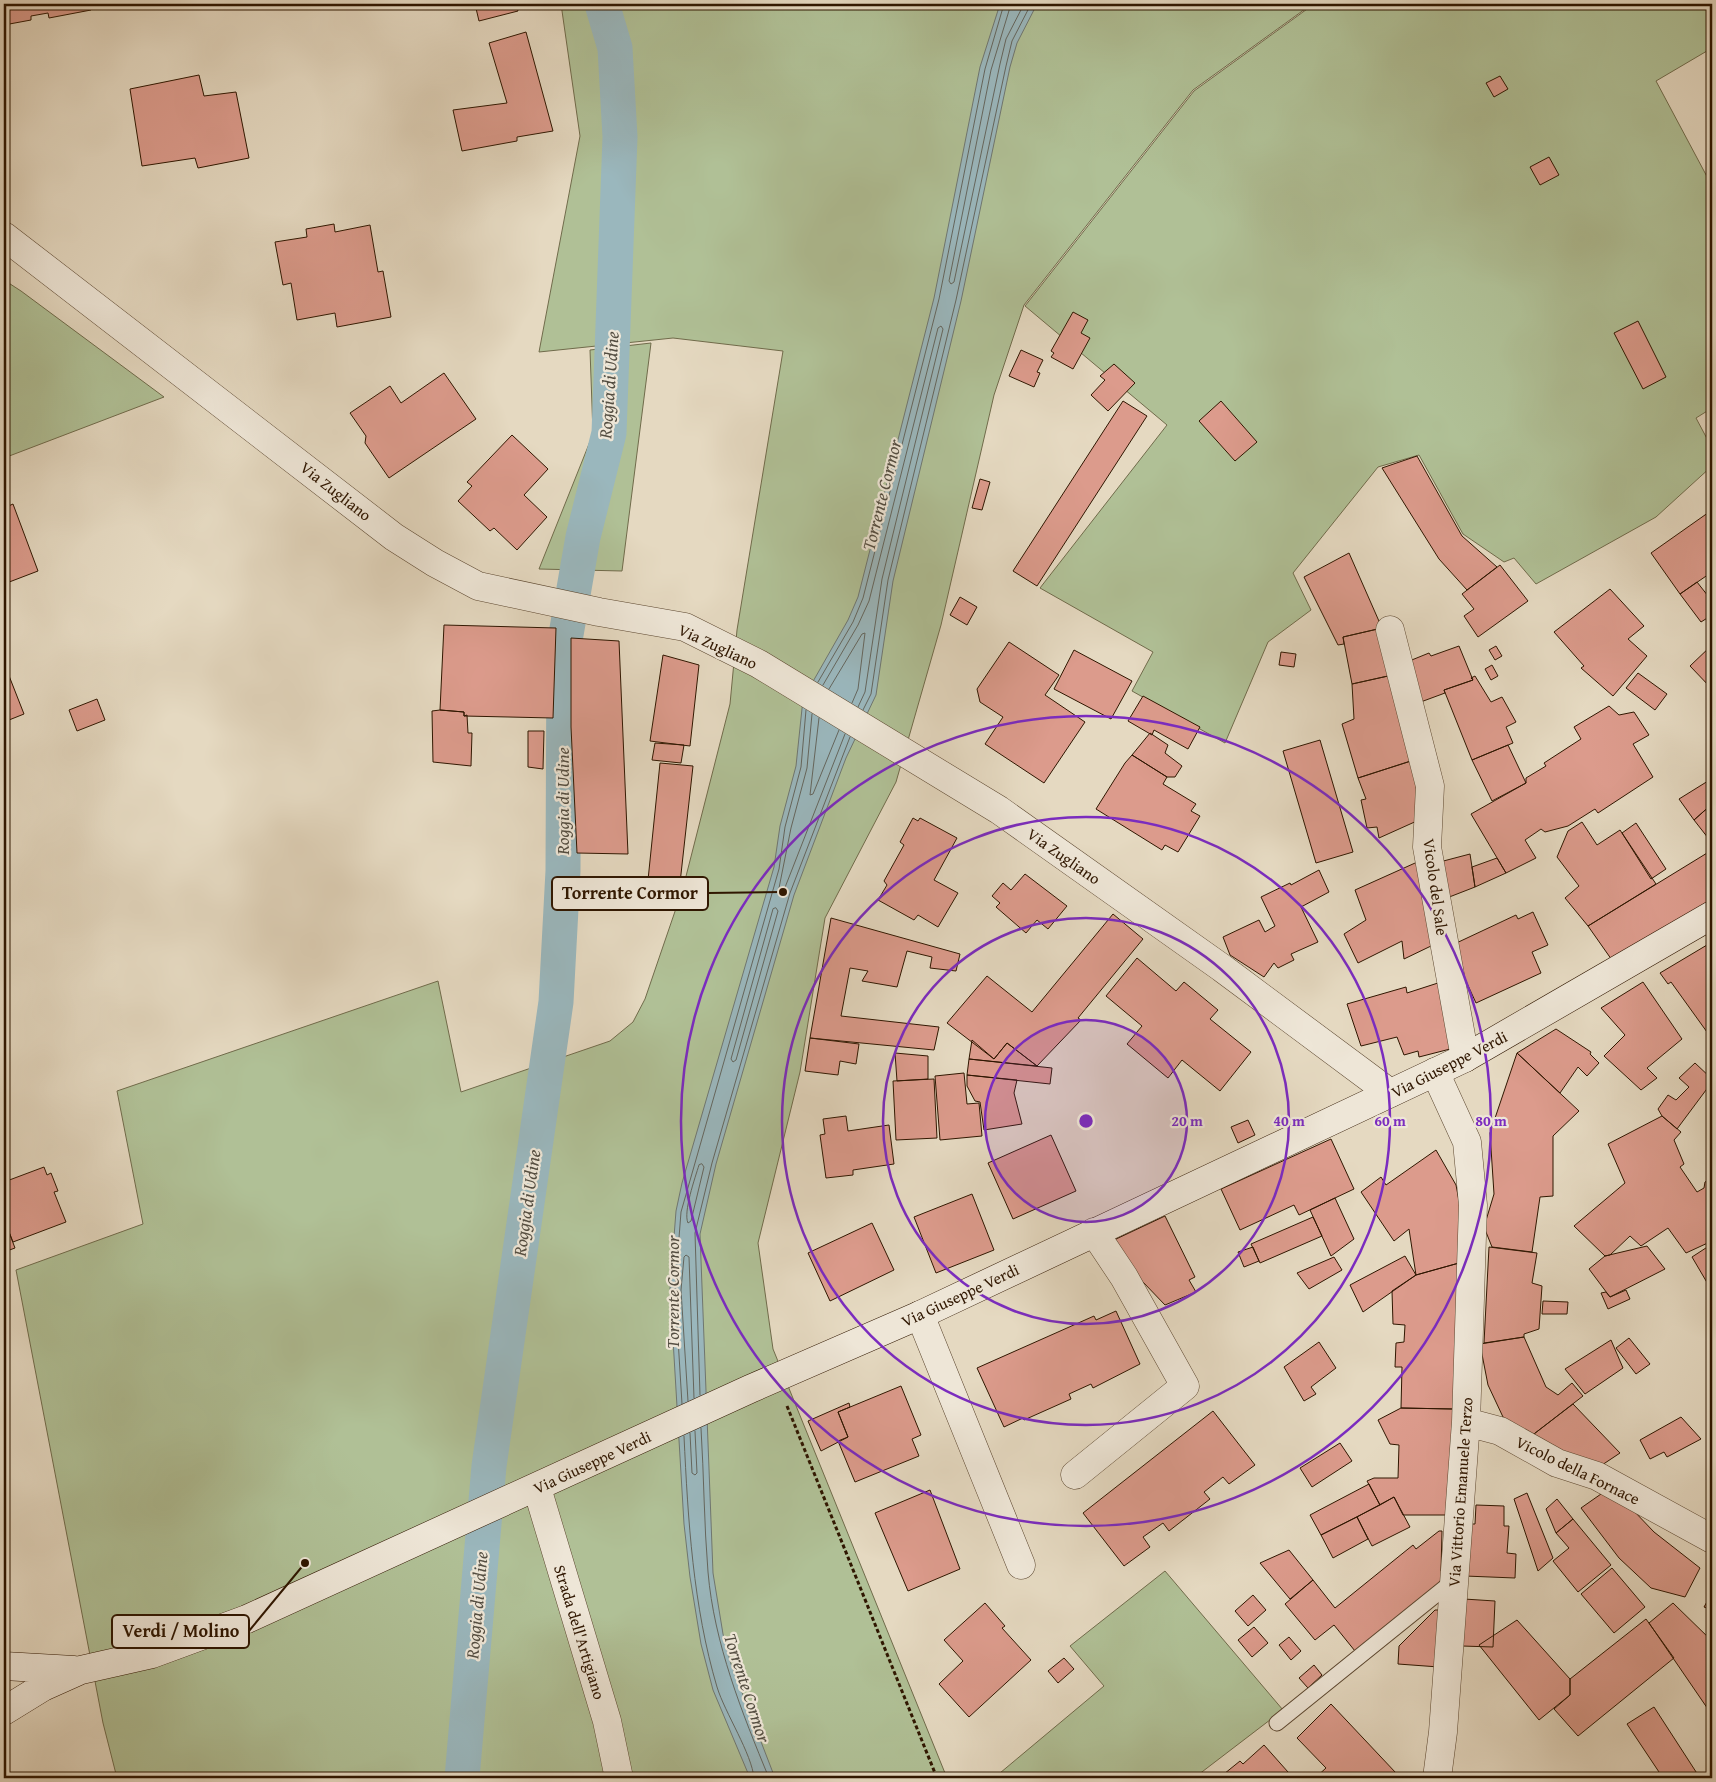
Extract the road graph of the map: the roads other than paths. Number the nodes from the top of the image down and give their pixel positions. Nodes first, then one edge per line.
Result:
1 (4, 236) edge
2 (1390, 630) dead end
3 (1712, 915) edge
4 (1465, 1058) junction
5 (1435, 1072) junction
6 (1390, 1093) junction
7 (1094, 1232) junction
8 (920, 1315) junction
9 (1466, 1422) junction
10 (1075, 1475) dead end
11 (546, 1483) junction
12 (1712, 1539) edge
13 (1021, 1565) dead end
14 (1453, 1581) junction
15 (4, 1666) edge
16 (81, 1670) junction
17 (4, 1711) edge
18 (1277, 1723) dead end
19 (619, 1778) edge
20 (1437, 1778) edge

1 - 6 street, Via Zugliano
2 - 4 street, Vicolo del Sale
3 - 4 street, Via Giuseppe Verdi
4 - 5 street, Via Giuseppe Verdi
5 - 6 street, Via Giuseppe Verdi
5 - 9 street, Via Vittorio Emanuele Terzo
6 - 7 street, Via Giuseppe Verdi
7 - 8 street, Via Giuseppe Verdi
7 - 10 street
8 - 11 street, Via Giuseppe Verdi
8 - 13 street
9 - 12 street, Vicolo della Fornace
9 - 14 street, Via Vittorio Emanuele Terzo
11 - 16 street, Via Giuseppe Verdi
11 - 19 street, Strada dell'Artigiano
14 - 18 lane
14 - 20 street, Via Vittorio Emanuele Terzo
15 - 16 street, Via Giuseppe Verdi
16 - 17 street, Via Giuseppe Verdi

